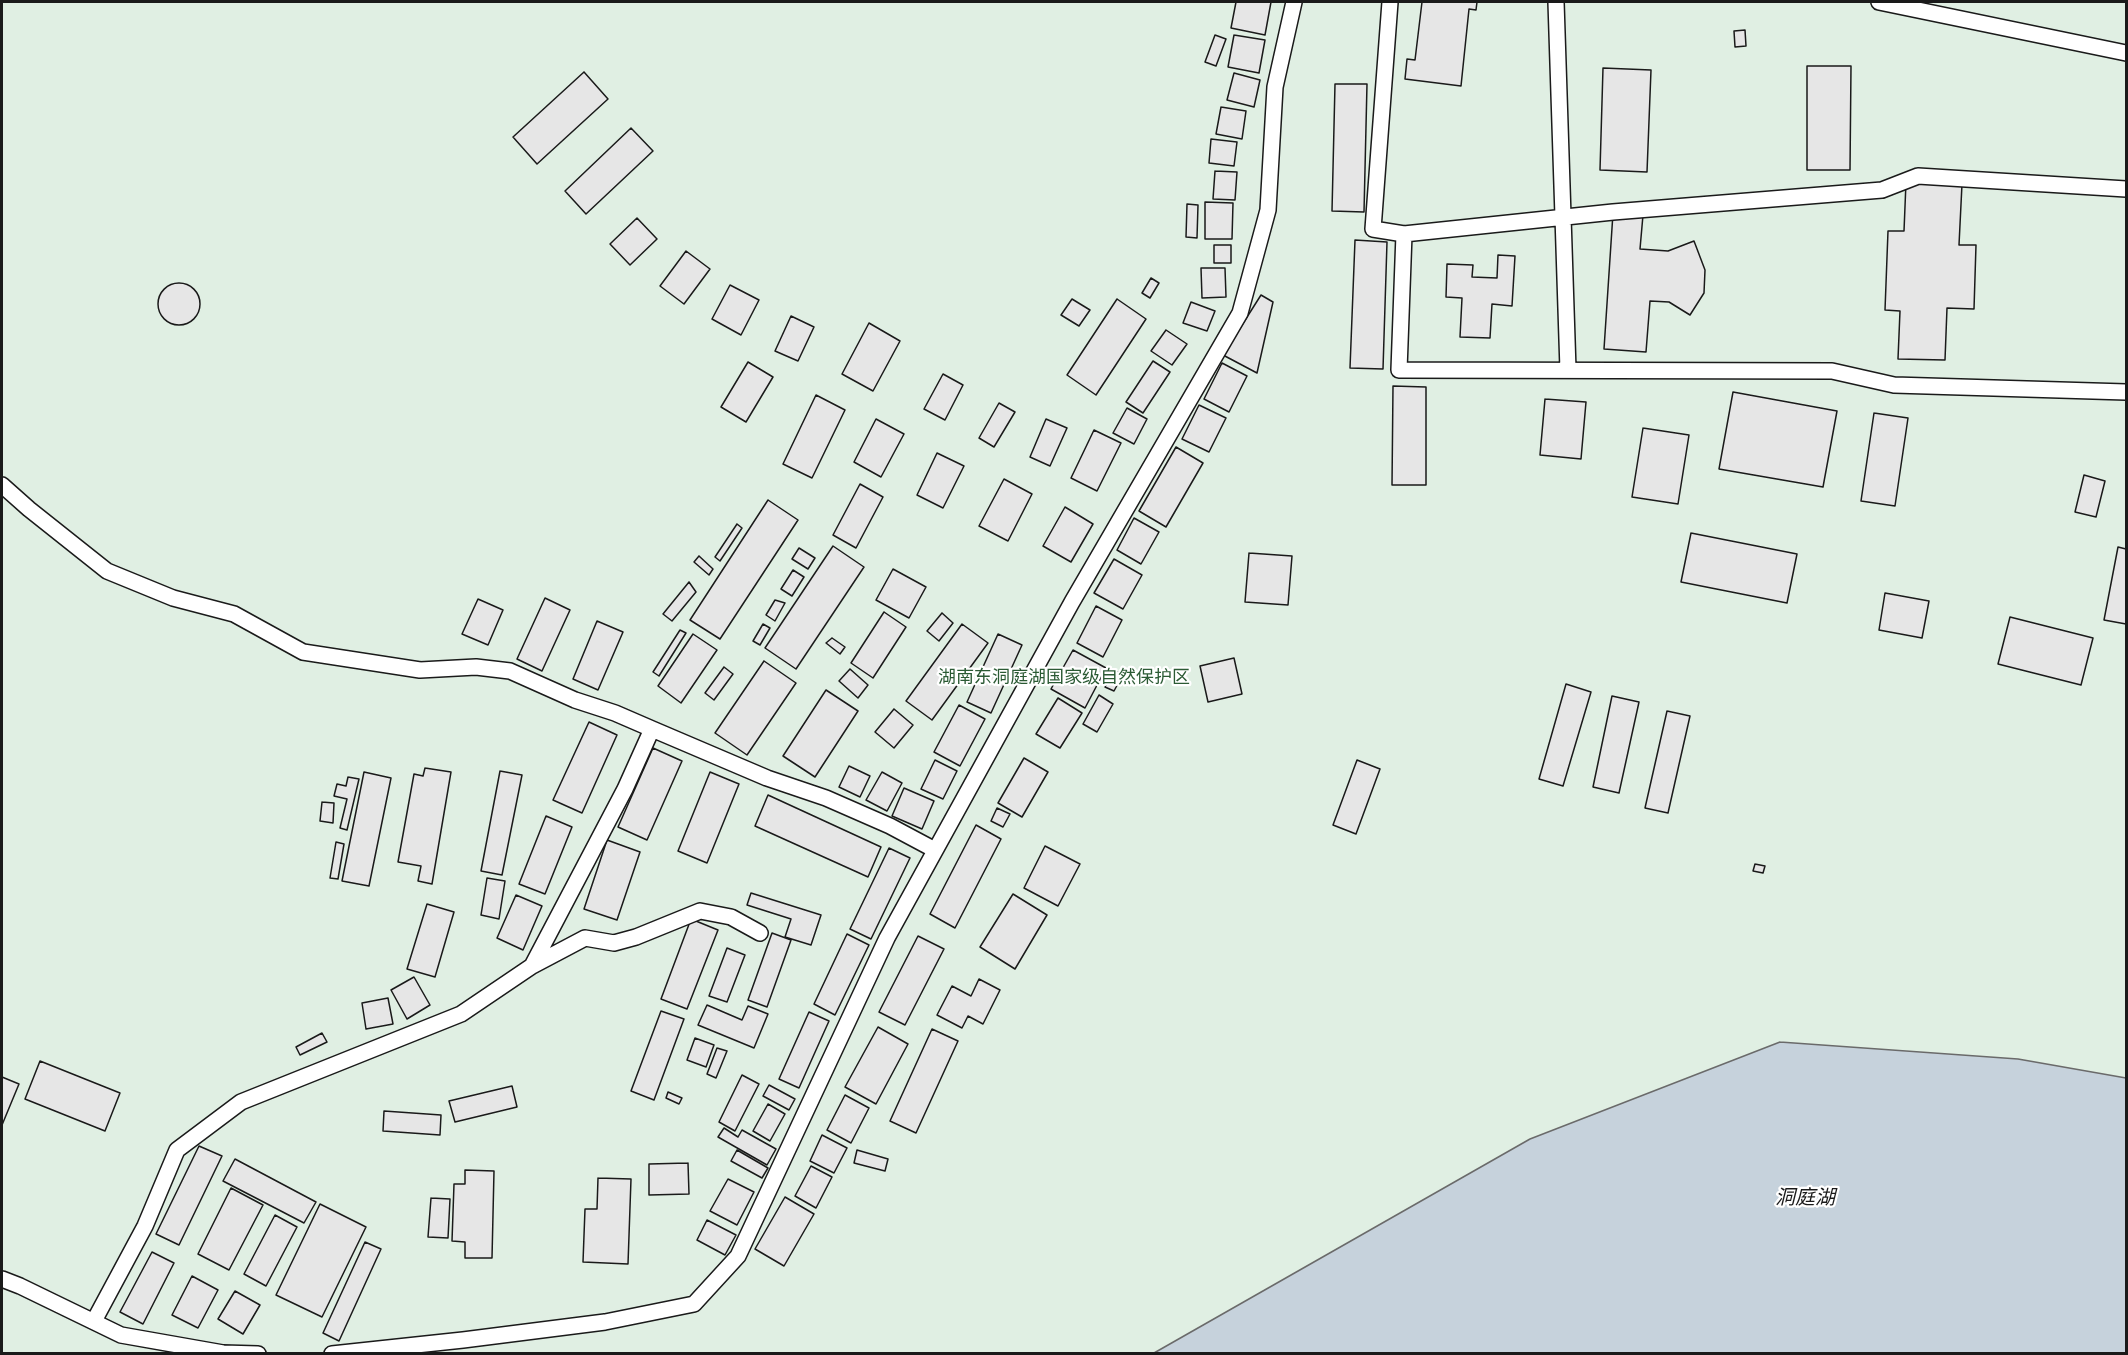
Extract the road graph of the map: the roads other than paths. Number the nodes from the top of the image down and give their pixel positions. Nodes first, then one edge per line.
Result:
1 (1294, 2) edge
2 (1390, 2) edge
3 (1557, 2) edge
4 (1879, 2) edge
5 (2127, 53) edge
6 (2127, 189) edge
7 (1563, 217) junction
8 (1404, 234) junction
9 (1568, 370) junction
10 (2127, 392) edge
11 (2, 485) edge
12 (652, 729) junction
13 (935, 850) junction
14 (760, 933) dead end
15 (532, 966) junction
16 (2, 1280) edge
17 (94, 1322) junction
18 (258, 1353) edge
19 (332, 1353) edge

1 - 13 street
2 - 8 street
3 - 7 street
4 - 5 street
6 - 7 street
7 - 8 street
7 - 9 street
8 - 9 street
9 - 10 street
11 - 12 street
12 - 13 street
12 - 15 street
13 - 19 street
14 - 15 street
15 - 17 street
16 - 17 street
17 - 18 street

